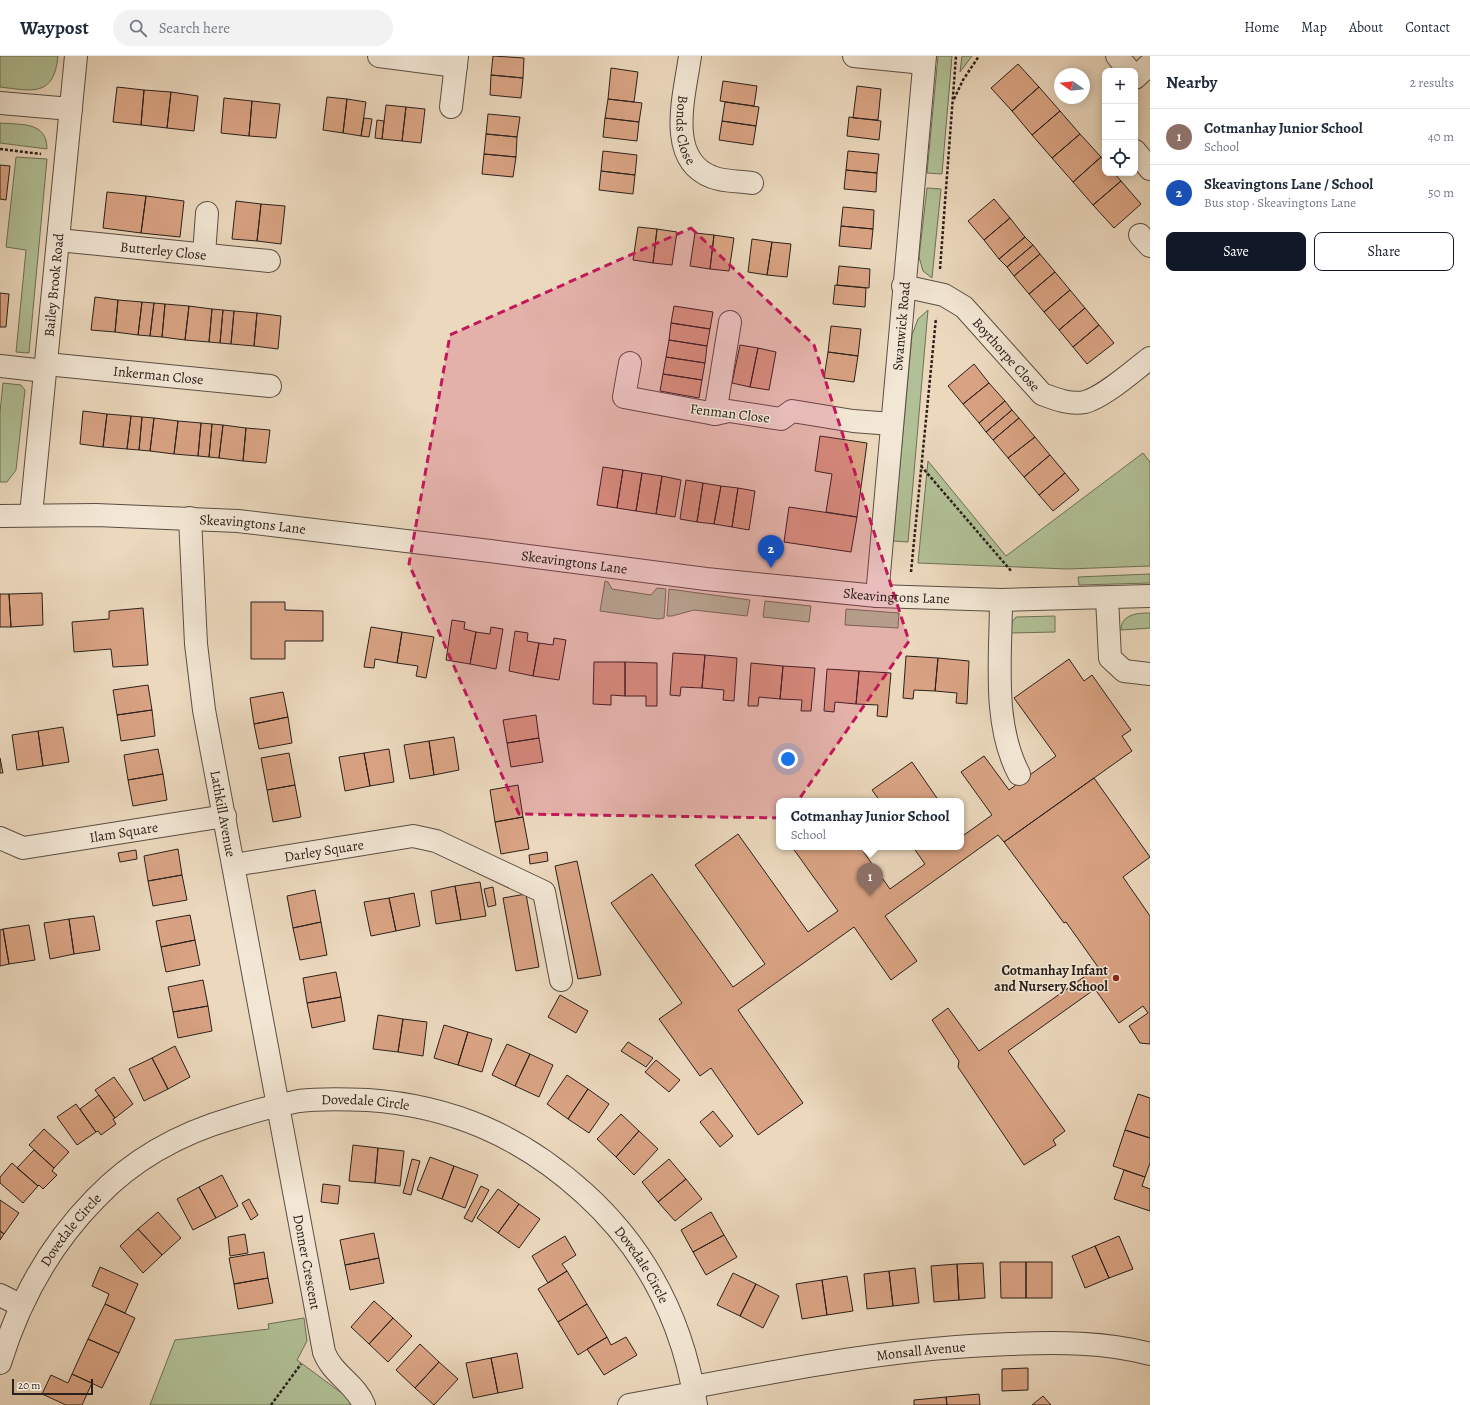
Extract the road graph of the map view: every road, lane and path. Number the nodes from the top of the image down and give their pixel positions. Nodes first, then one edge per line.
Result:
1 (76, 56) edge
2 (379, 56) edge
3 (690, 56) edge
4 (854, 56) edge
5 (956, 56) edge
6 (979, 56) edge
7 (1117, 56) edge
8 (924, 59) edge
9 (457, 61) edge
10 (1150, 64) edge
11 (1127, 68) edge
12 (1138, 74) edge
13 (953, 101) junction
14 (0, 103) edge
15 (451, 106) dead end
16 (71, 109) junction
17 (0, 149) edge
18 (1138, 155) edge
19 (67, 157) junction
20 (1150, 169) edge
21 (752, 183) dead end
22 (207, 212) dead end
23 (58, 240) junction
24 (204, 254) junction
25 (269, 261) dead end
26 (903, 286) junction
27 (938, 294) junction
28 (730, 322) dead end
29 (1150, 358) edge
30 (630, 363) dead end
31 (0, 366) edge
32 (46, 367) junction
33 (270, 386) dead end
34 (715, 414) junction
35 (892, 424) junction
36 (921, 465) junction
37 (31, 515) junction
38 (0, 516) edge
39 (190, 518) junction
40 (1012, 572) dead end
41 (877, 596) junction
42 (1150, 596) edge
43 (908, 598) junction
44 (1107, 598) junction
45 (1001, 600) junction
46 (1150, 674) edge
47 (1019, 774) dead end
48 (225, 816) junction
49 (0, 838) edge
50 (234, 866) junction
51 (561, 980) dead end
52 (279, 1105) junction
53 (0, 1295) edge
54 (20, 1305) junction
55 (322, 1336) junction
56 (1150, 1354) edge
57 (0, 1363) edge
58 (694, 1395) edge
59 (271, 1405) edge
60 (364, 1405) edge
61 (629, 1405) edge

1 - 16 street, Bailey Brook Road
2 - 9 street
3 - 21 street, Bonds Close
4 - 8 street
5 - 13 path
6 - 13 path
7 - 11 street
8 - 26 street, Swanwick Road
9 - 15 street
10 - 12 street
13 - 27 path
14 - 16 street
16 - 19 street, Bailey Brook Road
17 - 19 path
18 - 20 street
19 - 23 street, Bailey Brook Road
22 - 24 street
23 - 24 street, Butterley Close
23 - 32 street, Bailey Brook Road
24 - 25 street, Butterley Close
26 - 27 street, Boythorpe Close
26 - 35 street, Swanwick Road
27 - 29 street, Boythorpe Close
27 - 36 path
28 - 34 street
30 - 34 street, Fenman Close
31 - 32 street, Inkerman Close
32 - 33 street, Inkerman Close
32 - 37 street, Bailey Brook Road
34 - 35 street, Fenman Close
35 - 41 street, Swanwick Road
36 - 40 path
36 - 43 path
37 - 38 street, Skeavingtons Lane
37 - 39 street, Skeavingtons Lane
39 - 41 street, Skeavingtons Lane
39 - 48 street, Lathkill Avenue
41 - 43 street, Skeavingtons Lane
42 - 44 street, Skeavingtons Lane
43 - 45 street, Skeavingtons Lane
44 - 45 street, Skeavingtons Lane
44 - 46 street
45 - 47 street
48 - 49 street, Ilam Square
48 - 50 street, Lathkill Avenue
50 - 51 street, Darley Square
50 - 52 street, Lathkill Avenue
52 - 54 street, Dovedale Circle
52 - 55 street, Donner Crescent
52 - 58 street, Dovedale Circle
53 - 54 street
54 - 57 street, Dovedale Circle
55 - 59 path
55 - 60 street, Donner Crescent
56 - 58 street, Monsall Avenue
58 - 61 street

